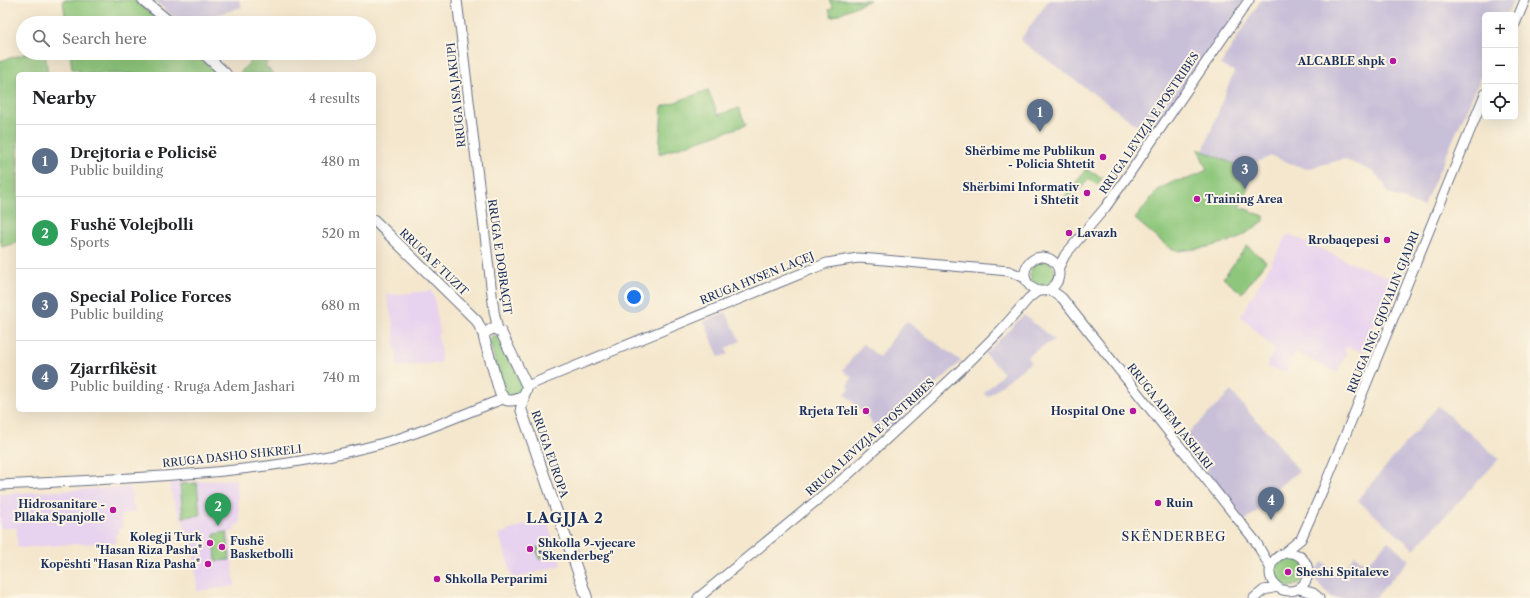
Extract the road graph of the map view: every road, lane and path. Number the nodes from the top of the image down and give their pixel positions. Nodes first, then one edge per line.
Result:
1 (143, 0) edge
2 (457, 0) edge
3 (1249, 0) edge
4 (1525, 0) edge
5 (162, 16) edge
6 (1518, 17) edge
7 (211, 60) edge
8 (224, 72) edge
9 (1482, 101) edge
10 (478, 188) joint
11 (376, 222) edge
12 (1065, 255) junction
13 (1050, 258) junction
14 (1027, 265) junction
15 (1059, 267) junction
16 (1009, 271) junction
17 (1026, 281) junction
18 (1054, 286) junction
19 (1038, 291) junction
20 (1029, 298) junction
21 (477, 321) junction
22 (497, 329) junction
23 (484, 336) junction
24 (525, 390) junction
25 (506, 399) junction
26 (521, 409) junction
27 (0, 485) edge
28 (1301, 538) junction
29 (1260, 548) junction
30 (1281, 554) junction
31 (1305, 561) junction
32 (1269, 571) junction
33 (1308, 576) junction
34 (1277, 587) junction
35 (1299, 589) junction
36 (1264, 590) junction
37 (1316, 596) edge
38 (586, 598) edge
39 (698, 598) edge
40 (1254, 598) edge

1 - 5 main road
2 - 10 main road, RRUGA ISA JAKUPI
3 - 12 main road, RRUGA LEVIZJA E POSTRIBES
4 - 6 main road
7 - 8 main road
9 - 28 main road, RRUGA ING. GJOVALIN GJADRI
10 - 22 main road, RRUGA E DOBRAÇIT
11 - 21 main road, RRUGA E TUZIT
12 - 13 main road
12 - 15 main road, RRUGA LEVIZJA E POSTRIBES
13 - 14 main road
13 - 15 main road
14 - 16 main road
14 - 17 main road
15 - 18 main road
16 - 17 main road
16 - 24 main road, RRUGA HYSEN LAÇEJ
17 - 19 main road
17 - 20 main road
18 - 19 main road
18 - 29 main road, RRUGA ADEM JASHARI
19 - 20 main road, RRUGA LEVIZJA E POSTRIBES
20 - 39 main road, RRUGA LEVIZJA E POSTRIBES
21 - 22 main road
21 - 23 main road
22 - 23 main road
22 - 24 main road
23 - 25 main road
24 - 25 main road
24 - 26 main road, RRUGA EUROPA
25 - 26 main road, RRUGA EUROPA
25 - 27 main road, RRUGA DASHO SHKRELI
26 - 38 main road, RRUGA EUROPA
28 - 30 main road
28 - 31 main road
29 - 30 main road
29 - 32 main road, RRUGA ADEM JASHARI
30 - 31 main road
30 - 32 main road
31 - 33 main road
32 - 34 main road
32 - 36 main road
33 - 35 main road
33 - 37 main road
34 - 35 main road
34 - 36 main road
35 - 37 main road
36 - 40 main road

